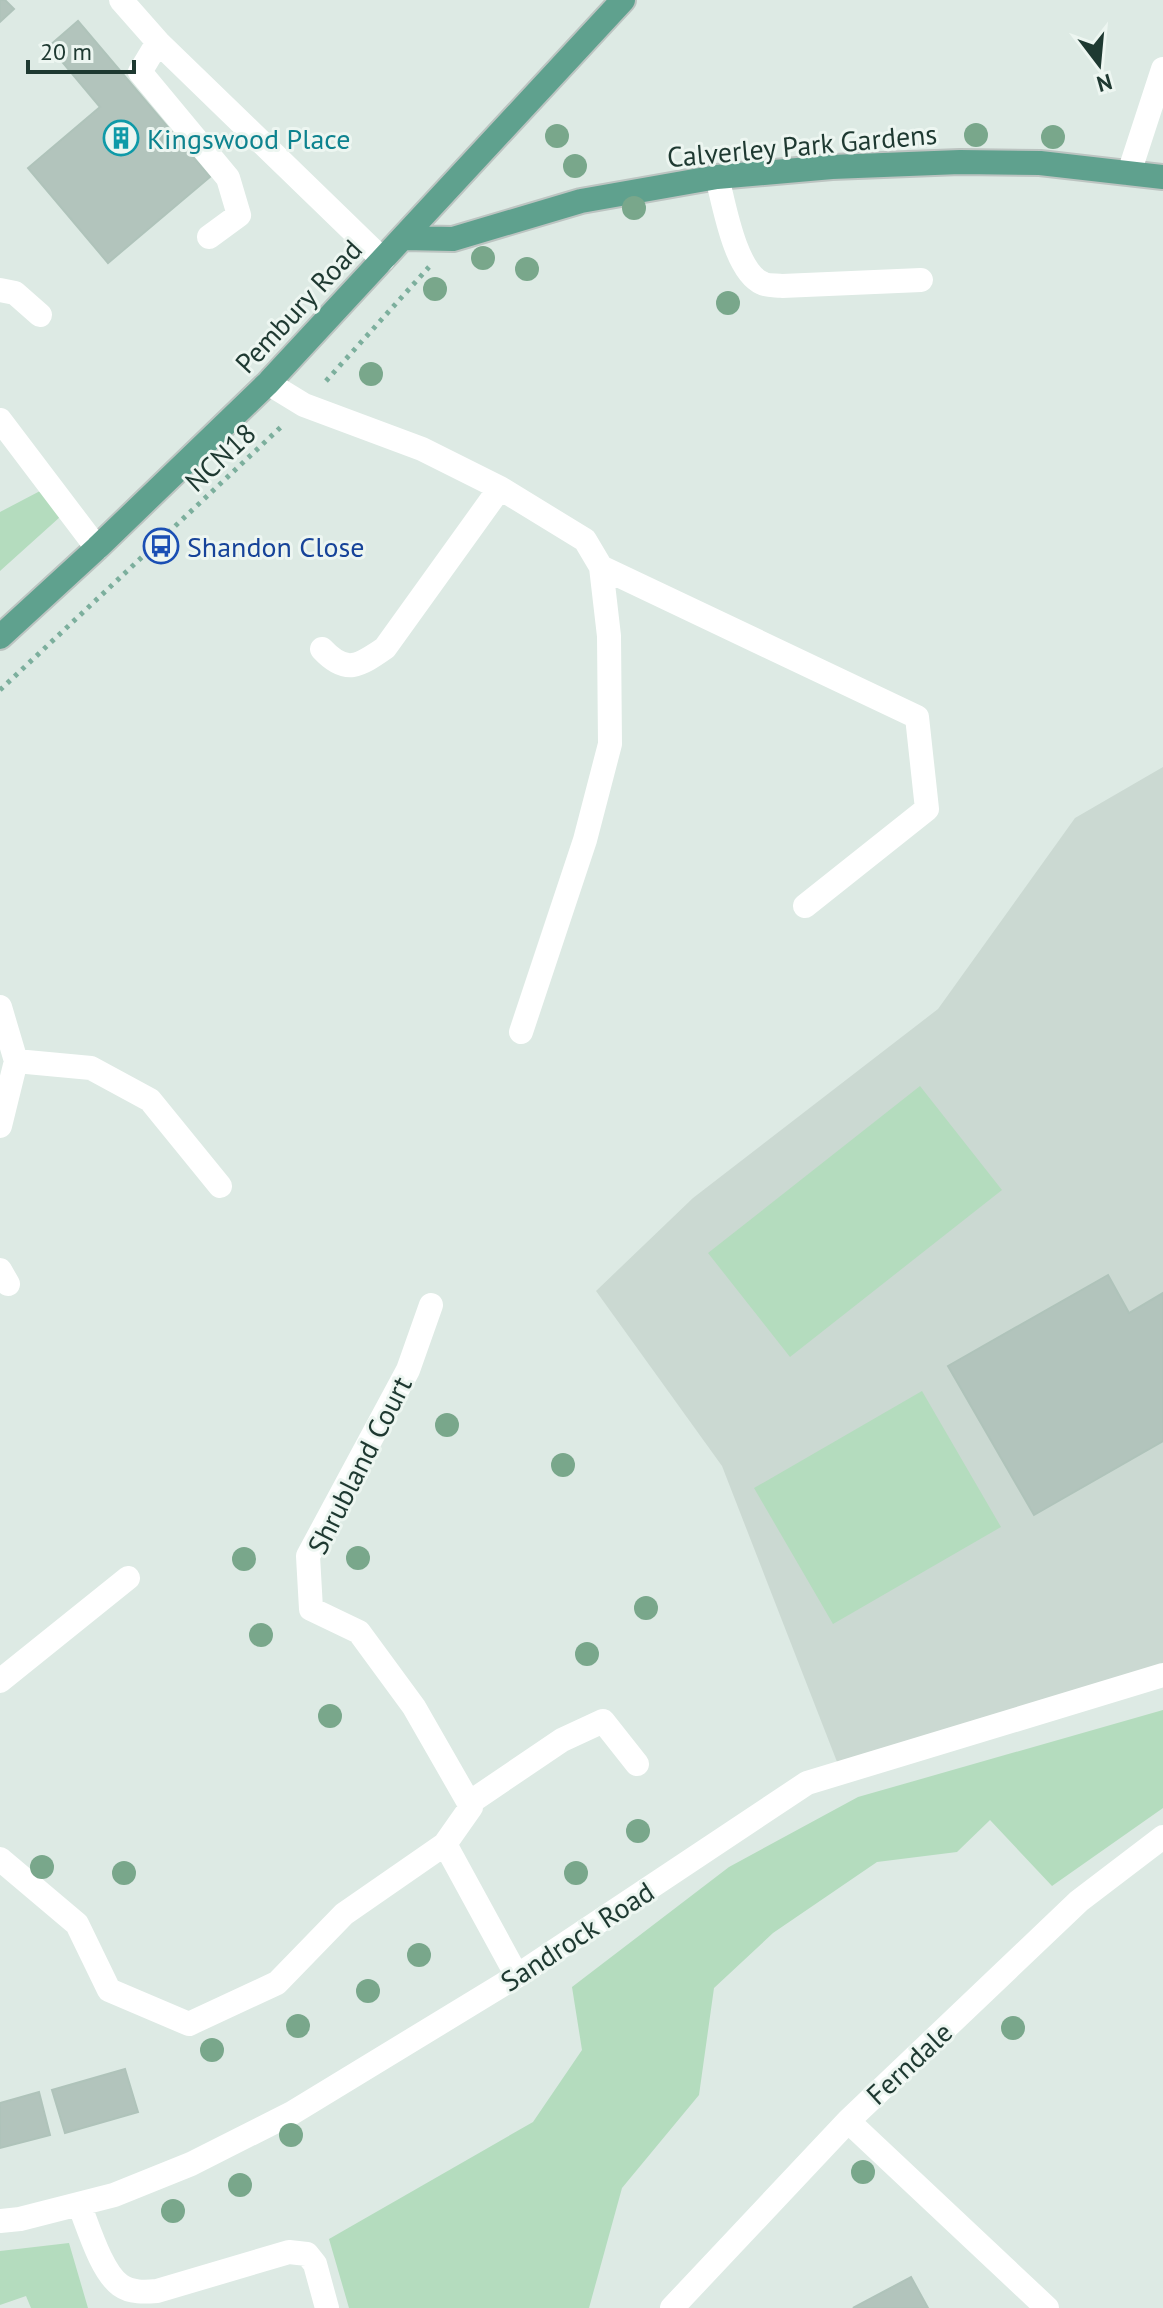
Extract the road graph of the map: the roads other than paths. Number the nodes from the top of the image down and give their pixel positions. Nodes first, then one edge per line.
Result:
1 (121, 0) edge
2 (623, 0) edge
3 (158, 42) junction
4 (1163, 69) edge
5 (1158, 96) edge
6 (1129, 173) junction
7 (717, 177) junction
8 (1163, 177) edge
9 (209, 237) dead end
10 (404, 238) junction
11 (383, 260) junction
12 (921, 280) dead end
13 (0, 290) edge
14 (40, 315) dead end
15 (268, 383) junction
16 (0, 420) edge
17 (500, 488) junction
18 (97, 548) junction
19 (601, 567) junction
20 (0, 637) edge
21 (322, 649) dead end
22 (805, 906) dead end
23 (0, 1007) edge
24 (521, 1032) dead end
25 (16, 1061) junction
26 (0, 1126) edge
27 (220, 1186) dead end
28 (431, 1305) dead end
29 (128, 1578) dead end
30 (1163, 1675) edge
31 (0, 1681) edge
32 (637, 1764) dead end
33 (469, 1803) junction
34 (1163, 1837) edge
35 (445, 1844) junction
36 (0, 1859) edge
37 (517, 1976) junction
38 (848, 2121) junction
39 (79, 2204) junction
40 (0, 2221) edge
41 (327, 2308) edge
42 (672, 2308) edge
43 (1047, 2308) edge

1 - 3 street
2 - 10 main road, Pembury Road
3 - 9 street
3 - 11 street
4 - 5 street
5 - 6 street
6 - 7 main road, Calverley Park Gardens
6 - 8 main road, Calverley Park Gardens
7 - 10 main road, Calverley Park Gardens
7 - 12 street
10 - 11 main road, Pembury Road
11 - 15 main road, Pembury Road
13 - 14 street
15 - 17 street
15 - 18 main road, Pembury Road
16 - 18 street
17 - 19 street
17 - 21 street
18 - 20 main road, Pembury Road
19 - 22 street
19 - 24 street
23 - 25 street
25 - 26 street
25 - 27 street
28 - 33 street, Shrubland Court
29 - 31 street
30 - 37 street, Sandrock Road
32 - 33 street
33 - 35 street
34 - 38 street, Ferndale
35 - 36 street
35 - 37 street
37 - 39 street, Sandrock Road
38 - 42 street, Ferndale
38 - 43 street
39 - 40 street, Sandrock Road
39 - 41 street

